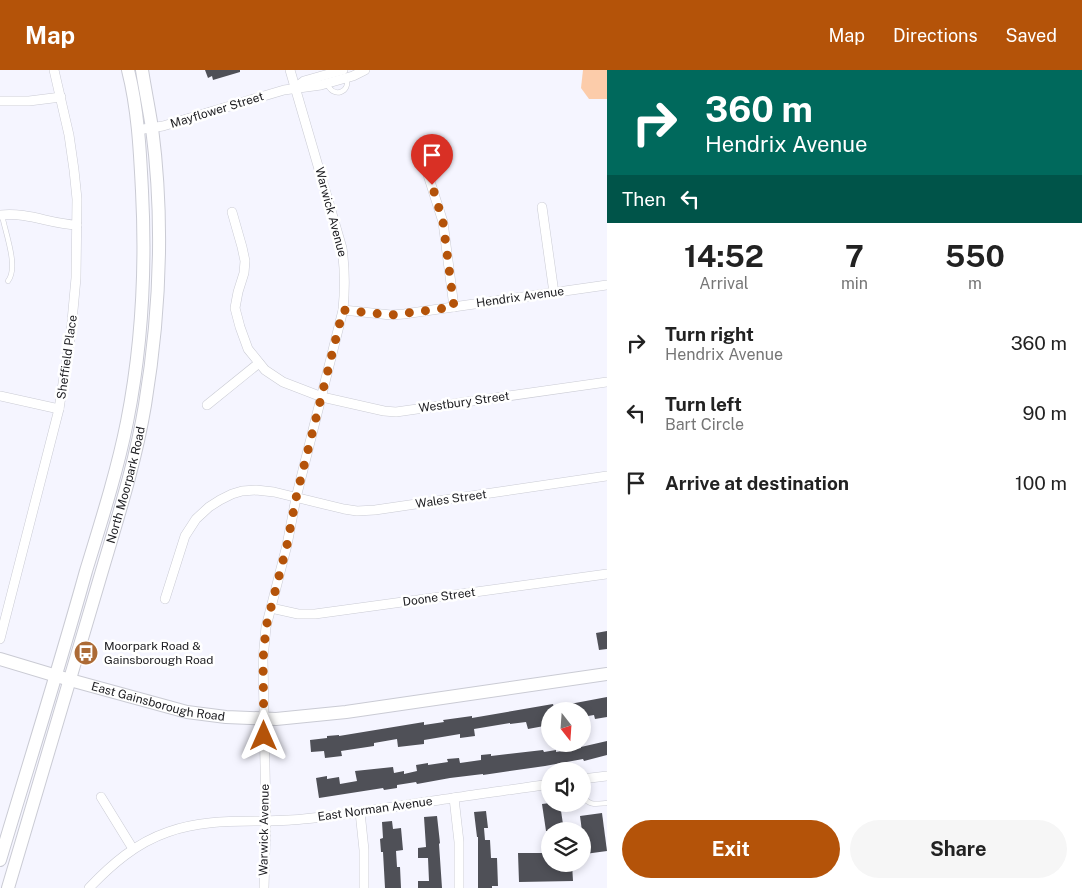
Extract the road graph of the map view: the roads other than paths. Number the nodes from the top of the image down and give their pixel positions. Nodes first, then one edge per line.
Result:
1 (54, 70) edge
2 (128, 70) edge
3 (142, 70) edge
4 (290, 70) edge
5 (365, 70) edge
6 (339, 73) edge
7 (327, 83) junction
8 (295, 88) junction
9 (61, 97) junction
10 (0, 101) edge
11 (152, 128) junction
12 (137, 130) junction
13 (428, 176) dead end
14 (542, 207) dead end
15 (232, 212) dead end
16 (1, 215) edge
17 (77, 225) junction
18 (8, 281) dead end
19 (607, 285) edge
20 (554, 293) junction
21 (454, 307) junction
22 (343, 310) junction
23 (259, 363) junction
24 (607, 382) edge
25 (0, 396) edge
26 (322, 397) junction
27 (207, 405) dead end
28 (59, 409) junction
29 (607, 476) edge
30 (296, 498) junction
31 (607, 574) edge
32 (165, 599) dead end
33 (271, 608) junction
34 (0, 639) edge
35 (0, 659) edge
36 (607, 674) edge
37 (55, 676) junction
38 (70, 680) junction
39 (264, 719) junction
40 (607, 776) edge
41 (591, 779) edge
42 (541, 785) edge
43 (101, 797) dead end
44 (454, 798) junction
45 (607, 803) edge
46 (591, 804) edge
47 (360, 812) junction
48 (266, 822) junction
49 (133, 849) junction
50 (0, 860) edge
51 (8, 888) edge
52 (89, 888) edge
53 (264, 888) edge
54 (364, 888) edge
55 (459, 888) edge

1 - 9 street, Sheffield Place
2 - 12 main road, North Moorpark Road
3 - 11 main road, North Moorpark Road
4 - 8 street, Warwick Avenue
5 - 6 street, Mayflower Street
6 - 7 street, Mayflower Street
6 - 7 lane
6 - 8 street, Mayflower Street
7 - 8 street, Mayflower Street
8 - 11 street, Mayflower Street
8 - 22 street, Warwick Avenue
9 - 10 street
9 - 17 street, Sheffield Place
11 - 12 street, Mayflower Street
11 - 38 main road, North Moorpark Road
12 - 37 main road, North Moorpark Road
13 - 21 street
14 - 20 street
15 - 23 street, Westbury Street
16 - 17 street
16 - 18 lane
17 - 28 street, Sheffield Place
19 - 20 street, Hendrix Avenue
20 - 21 street, Hendrix Avenue
21 - 22 street, Hendrix Avenue
22 - 26 street, Warwick Avenue
23 - 26 street, Westbury Street
23 - 27 street
24 - 26 street, Westbury Street
25 - 28 street
26 - 30 street, Warwick Avenue
28 - 34 street, Sheffield Place
29 - 30 street, Wales Street
30 - 32 street, Wales Street
30 - 33 street, Warwick Avenue
31 - 33 street, Doone Street
33 - 39 street, Warwick Avenue
35 - 37 main road, East Gainsborough Road
36 - 39 main road, East Gainsborough Road
37 - 38 main road, East Gainsborough Road
37 - 50 main road, North Moorpark Road
38 - 39 main road, East Gainsborough Road
38 - 51 main road, North Moorpark Road
39 - 48 street, Warwick Avenue
40 - 41 street
42 - 44 street, East Norman Avenue
43 - 49 street
44 - 47 street, East Norman Avenue
44 - 55 street
45 - 46 lane
47 - 48 street, East Norman Avenue
47 - 54 street
48 - 49 street, East Norman Avenue
48 - 53 street, Warwick Avenue
49 - 52 street, East Norman Avenue

